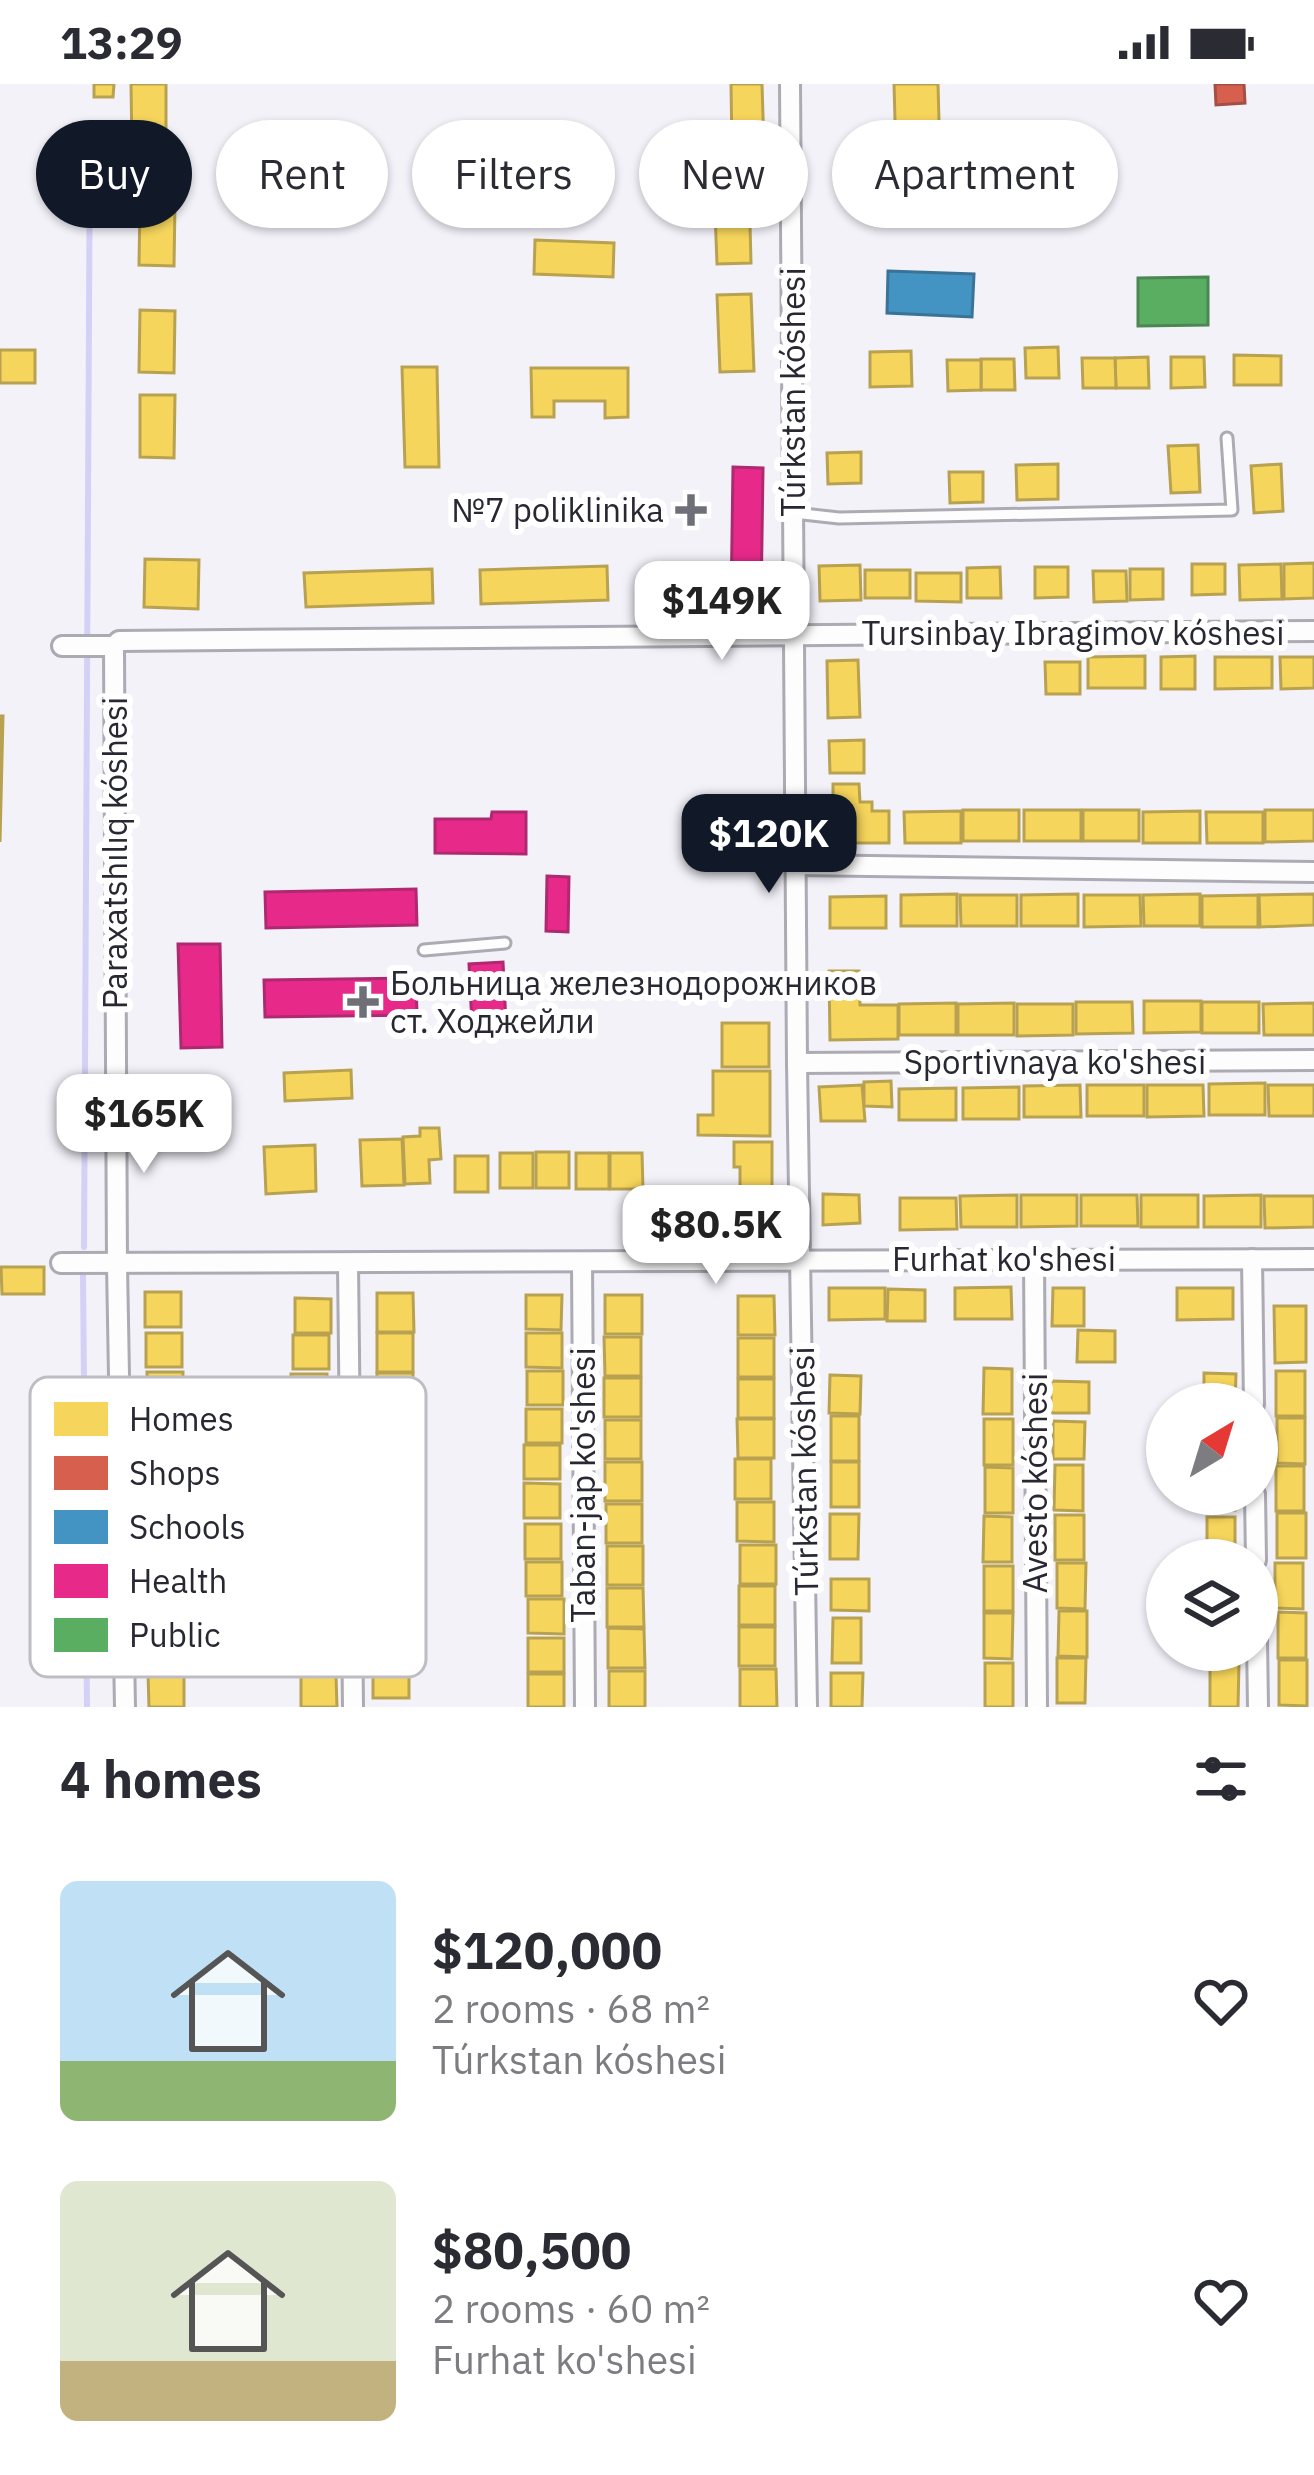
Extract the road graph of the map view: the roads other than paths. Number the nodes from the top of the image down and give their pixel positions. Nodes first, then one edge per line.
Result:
1 (790, 84) edge
2 (1227, 438) dead end
3 (794, 513) junction
4 (1314, 631) edge
5 (795, 635) junction
6 (62, 646) dead end
7 (114, 646) junction
8 (796, 865) junction
9 (1314, 872) edge
10 (505, 943) dead end
11 (424, 950) dead end
12 (1314, 1060) edge
13 (797, 1063) junction
14 (802, 1259) junction
15 (1034, 1259) junction
16 (1252, 1259) junction
17 (1314, 1259) edge
18 (582, 1262) junction
19 (61, 1263) dead end
20 (117, 1264) junction
21 (348, 1264) junction
22 (119, 1377) edge
23 (349, 1377) edge
24 (1254, 1383) edge
25 (1257, 1671) edge
26 (124, 1677) edge
27 (353, 1677) edge
28 (125, 1707) edge
29 (353, 1707) edge
30 (585, 1707) edge
31 (807, 1707) edge
32 (1036, 1707) edge
33 (1258, 1707) edge

1 - 3 street, Túrkstan kóshesi
2 - 3 lane
3 - 5 street, Túrkstan kóshesi
4 - 5 street, Tursinbay Ibragimov kóshesi
5 - 7 street, Tursinbay Ibragimov kóshesi
5 - 8 street, Túrkstan kóshesi
6 - 7 street, Tursinbay Ibragimov kóshesi
7 - 20 street, Paraxatshılıq kóshesi
8 - 9 street
8 - 13 street, Túrkstan kóshesi
10 - 11 lane
12 - 13 street, Sportivnaya ko'shesi
13 - 14 street, Túrkstan kóshesi
14 - 15 street, Furhat ko'shesi
14 - 18 street, Furhat ko'shesi
14 - 31 street, Túrkstan kóshesi
15 - 16 street, Furhat ko'shesi
15 - 32 street, Avesto kóshesi
16 - 17 street, Furhat ko'shesi
16 - 24 street
18 - 21 street, Furhat ko'shesi
18 - 30 street, Taban-jap ko'shesi
19 - 20 street, Furhat ko'shesi
20 - 21 street, Furhat ko'shesi
20 - 22 street, Paraxatshılıq kóshesi
21 - 23 street
25 - 33 street
26 - 28 street, Paraxatshılıq kóshesi
27 - 29 street

